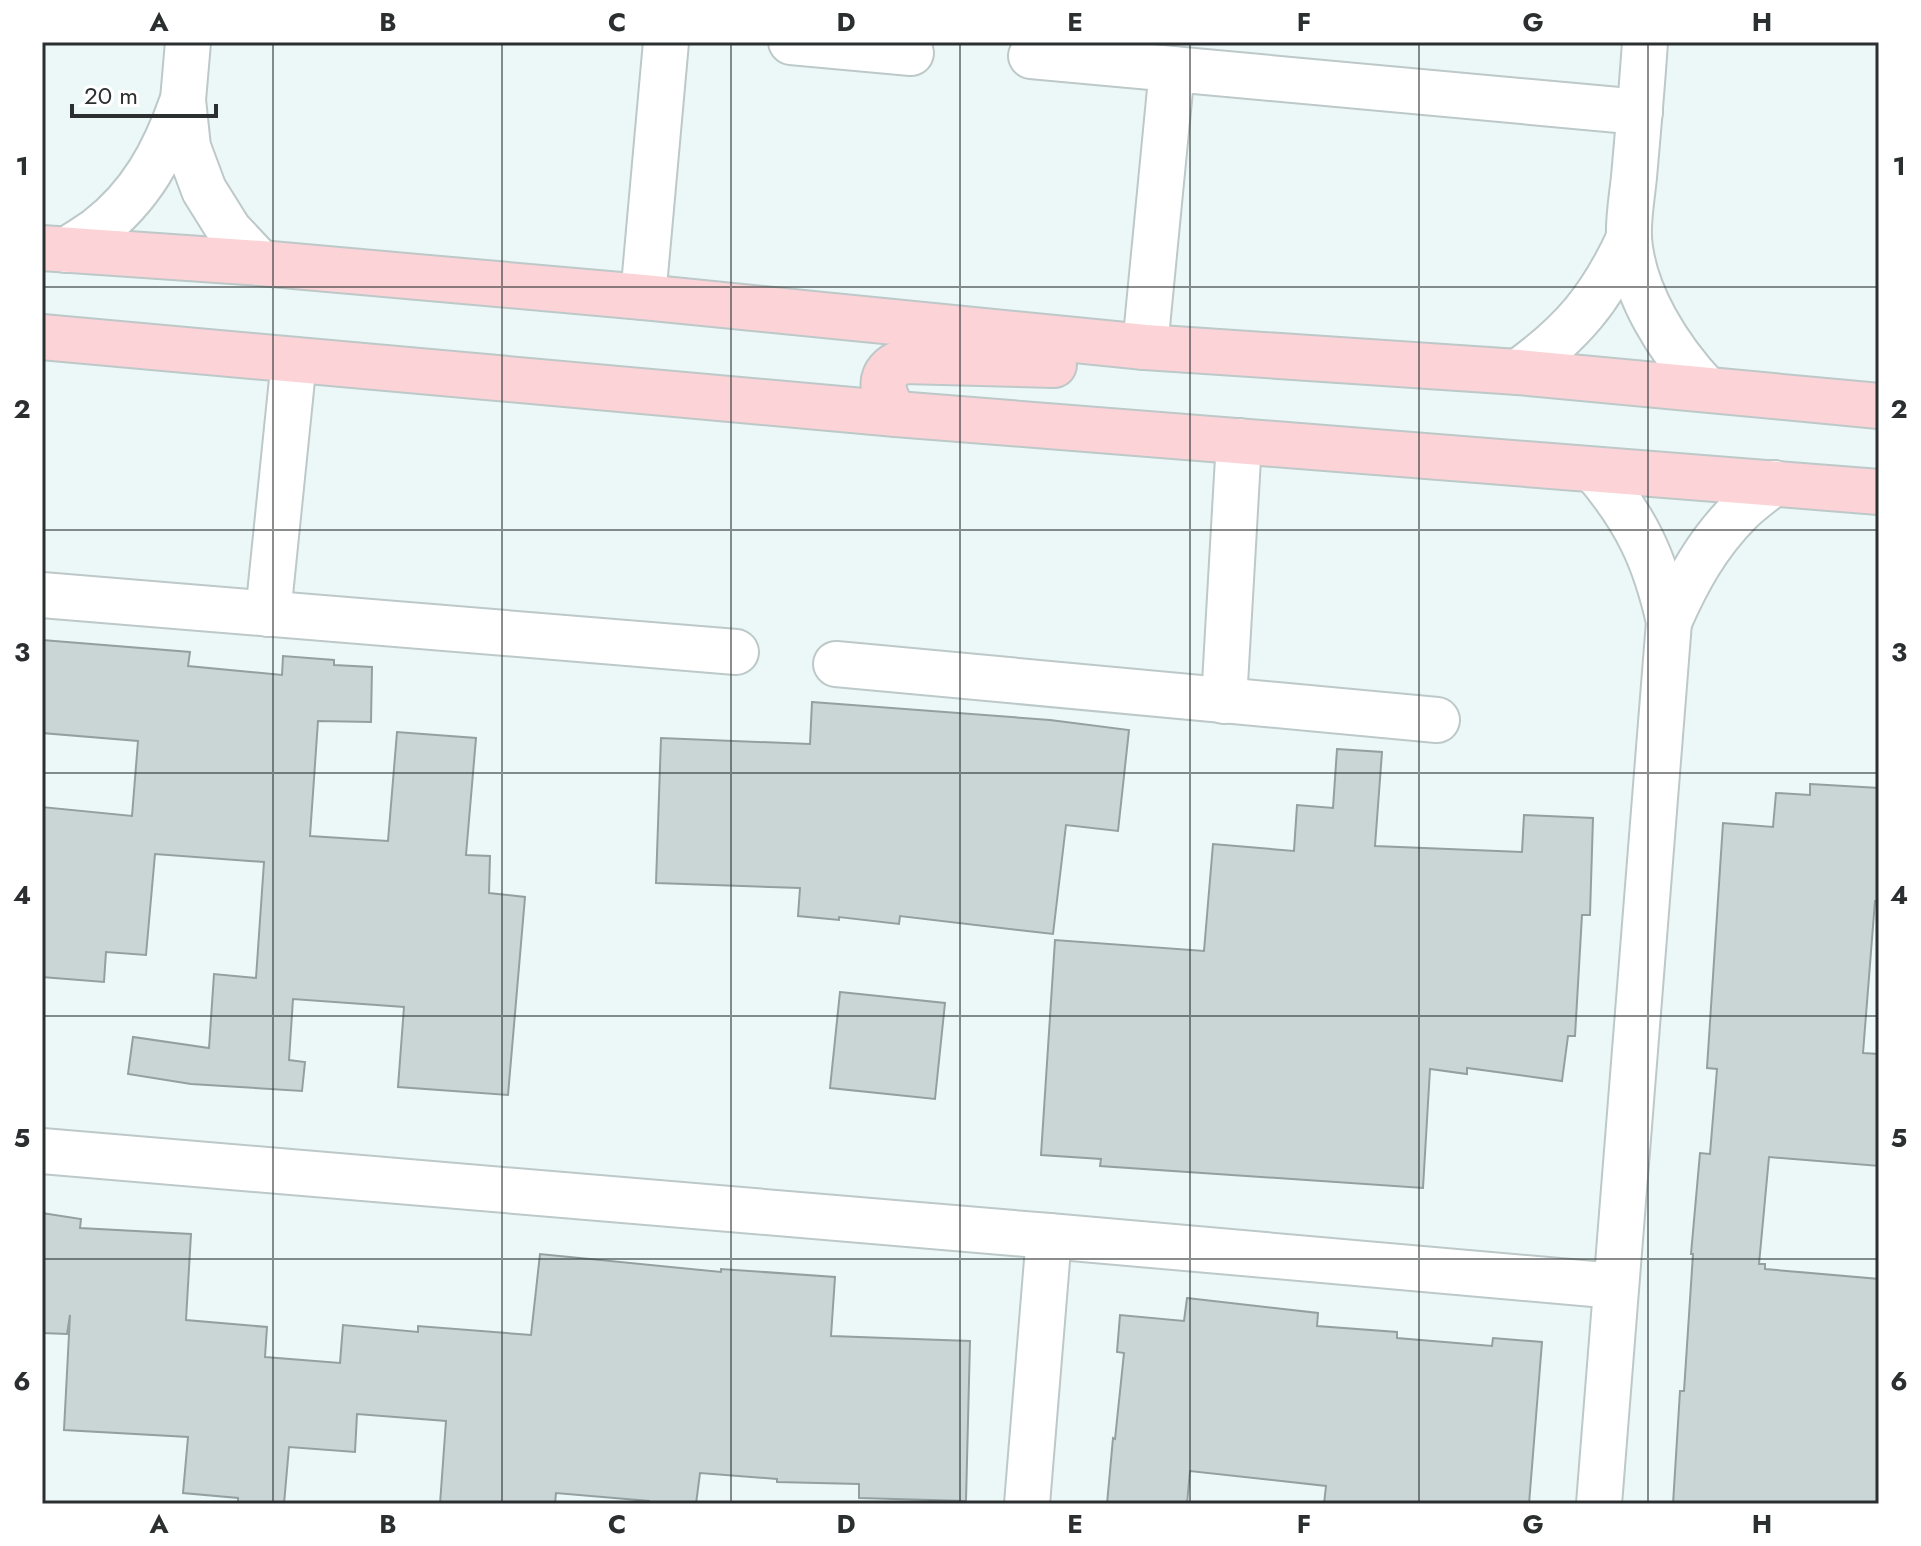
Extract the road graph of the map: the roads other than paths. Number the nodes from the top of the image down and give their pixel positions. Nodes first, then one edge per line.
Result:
1 (188, 42) edge
2 (666, 42) edge
3 (791, 42) edge
4 (1645, 42) edge
5 (911, 53) dead end
6 (1031, 56) dead end
7 (1172, 69) junction
8 (183, 100) junction
9 (1640, 112) junction
10 (1629, 238) junction
11 (54, 249) edge
12 (260, 263) junction
13 (643, 297) junction
14 (42, 337) edge
15 (1145, 347) junction
16 (294, 360) junction
17 (1518, 372) junction
18 (1706, 389) junction
19 (1879, 406) edge
20 (896, 414) junction
21 (1239, 441) junction
22 (1594, 470) junction
23 (1774, 483) junction
24 (1879, 492) edge
25 (42, 595) edge
26 (268, 614) junction
27 (1669, 622) junction
28 (736, 652) dead end
29 (836, 664) dead end
30 (1224, 701) junction
31 (1437, 720) dead end
32 (42, 1151) edge
33 (1049, 1236) junction
34 (1616, 1286) junction
35 (1027, 1504) edge
36 (1599, 1504) edge

1 - 8 street
2 - 13 street
3 - 5 street
4 - 9 street
6 - 7 street
7 - 9 street
7 - 15 street
8 - 11 street
8 - 12 street
9 - 10 street
10 - 17 street
10 - 18 street
11 - 12 main road
12 - 13 main road
13 - 15 main road
14 - 16 main road
15 - 17 main road
15 - 20 main road
16 - 20 main road
16 - 26 street
17 - 18 main road
18 - 19 main road
20 - 21 main road
21 - 22 main road
21 - 30 street
22 - 23 main road
22 - 27 street
23 - 24 main road
23 - 27 street
25 - 26 street
26 - 28 street
27 - 34 street
29 - 30 street
30 - 31 street
32 - 33 street
33 - 34 street
33 - 35 street
34 - 36 street

